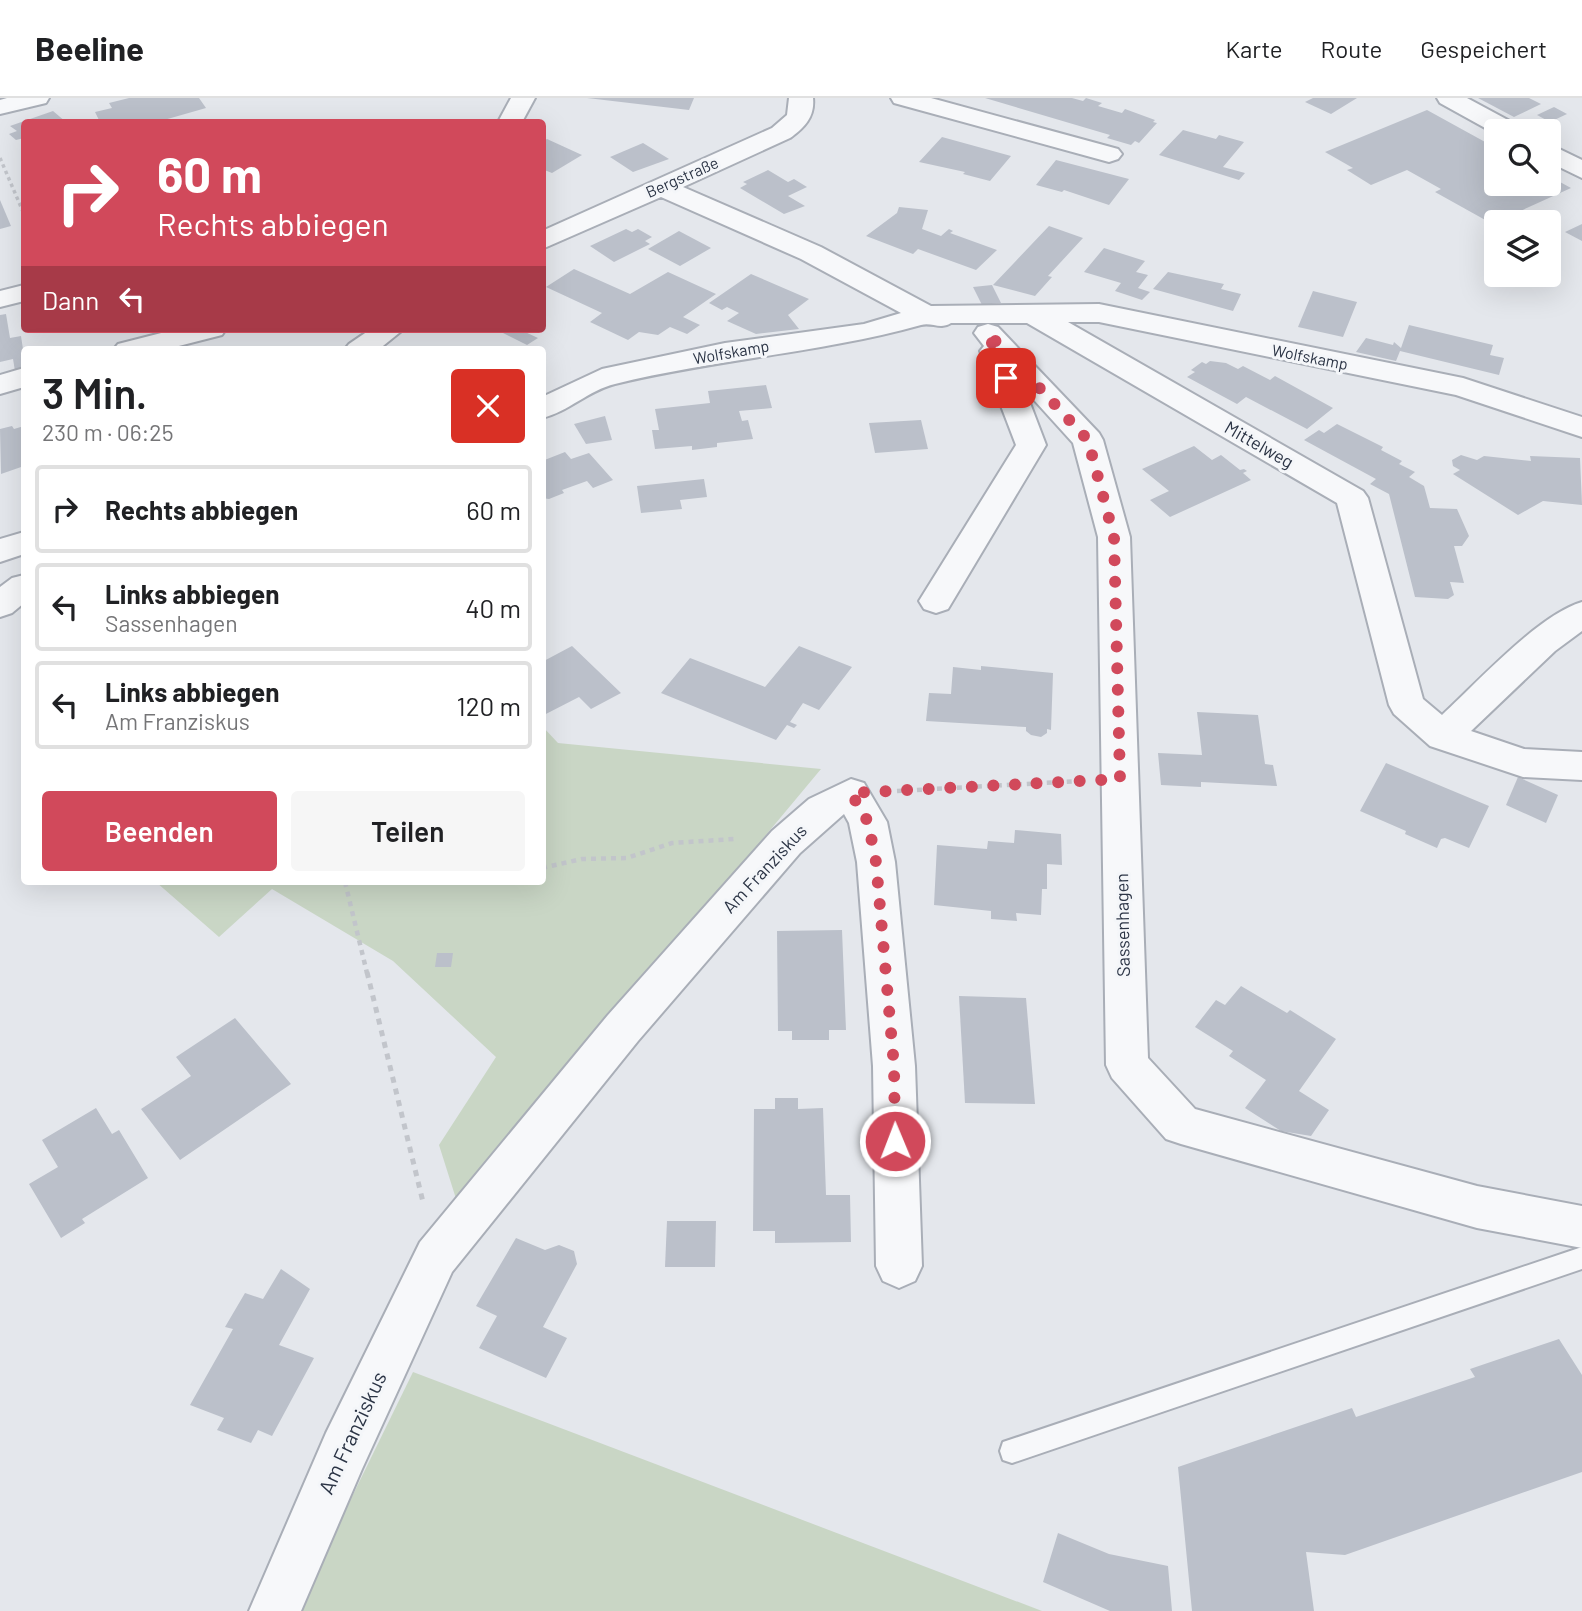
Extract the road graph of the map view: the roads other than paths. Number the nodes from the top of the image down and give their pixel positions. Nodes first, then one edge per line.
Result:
1 (37, 98) edge
2 (523, 98) edge
3 (801, 98) edge
4 (903, 98) edge
5 (1449, 98) edge
6 (0, 107) edge
7 (512, 119) edge
8 (1488, 119) edge
9 (1109, 154) dead end
10 (1561, 159) edge
11 (1582, 170) edge
12 (661, 187) junction
13 (546, 239) edge
14 (21, 294) edge
15 (0, 299) edge
16 (1033, 314) junction
17 (926, 315) junction
18 (196, 333) edge
19 (384, 333) edge
20 (988, 333) junction
21 (144, 346) edge
22 (365, 346) edge
23 (21, 378) edge
24 (0, 385) edge
25 (546, 407) edge
26 (1582, 428) edge
27 (21, 544) edge
28 (0, 551) edge
29 (21, 588) edge
30 (936, 601) dead end
31 (0, 605) edge
32 (1582, 614) edge
33 (1443, 736) junction
34 (1582, 766) edge
35 (1582, 1227) edge
36 (1582, 1258) edge
37 (899, 1266) dead end
38 (1012, 1451) dead end
39 (275, 1611) edge

1 - 6 street
2 - 7 street
3 - 12 street, Bergstraße
4 - 9 street
5 - 8 street
10 - 11 street
12 - 13 street, Bergstraße
12 - 17 street
14 - 15 street
16 - 17 street
16 - 26 street, Wolfskamp
16 - 33 street, Mittelweg
17 - 20 street
17 - 25 street, Wolfskamp
18 - 21 street
19 - 22 street
20 - 30 street
20 - 35 street, Sassenhagen
23 - 24 street
27 - 28 street
29 - 31 street
32 - 33 street
33 - 34 street, Mittelweg
36 - 38 lane
37 - 39 street, Am Franziskus

